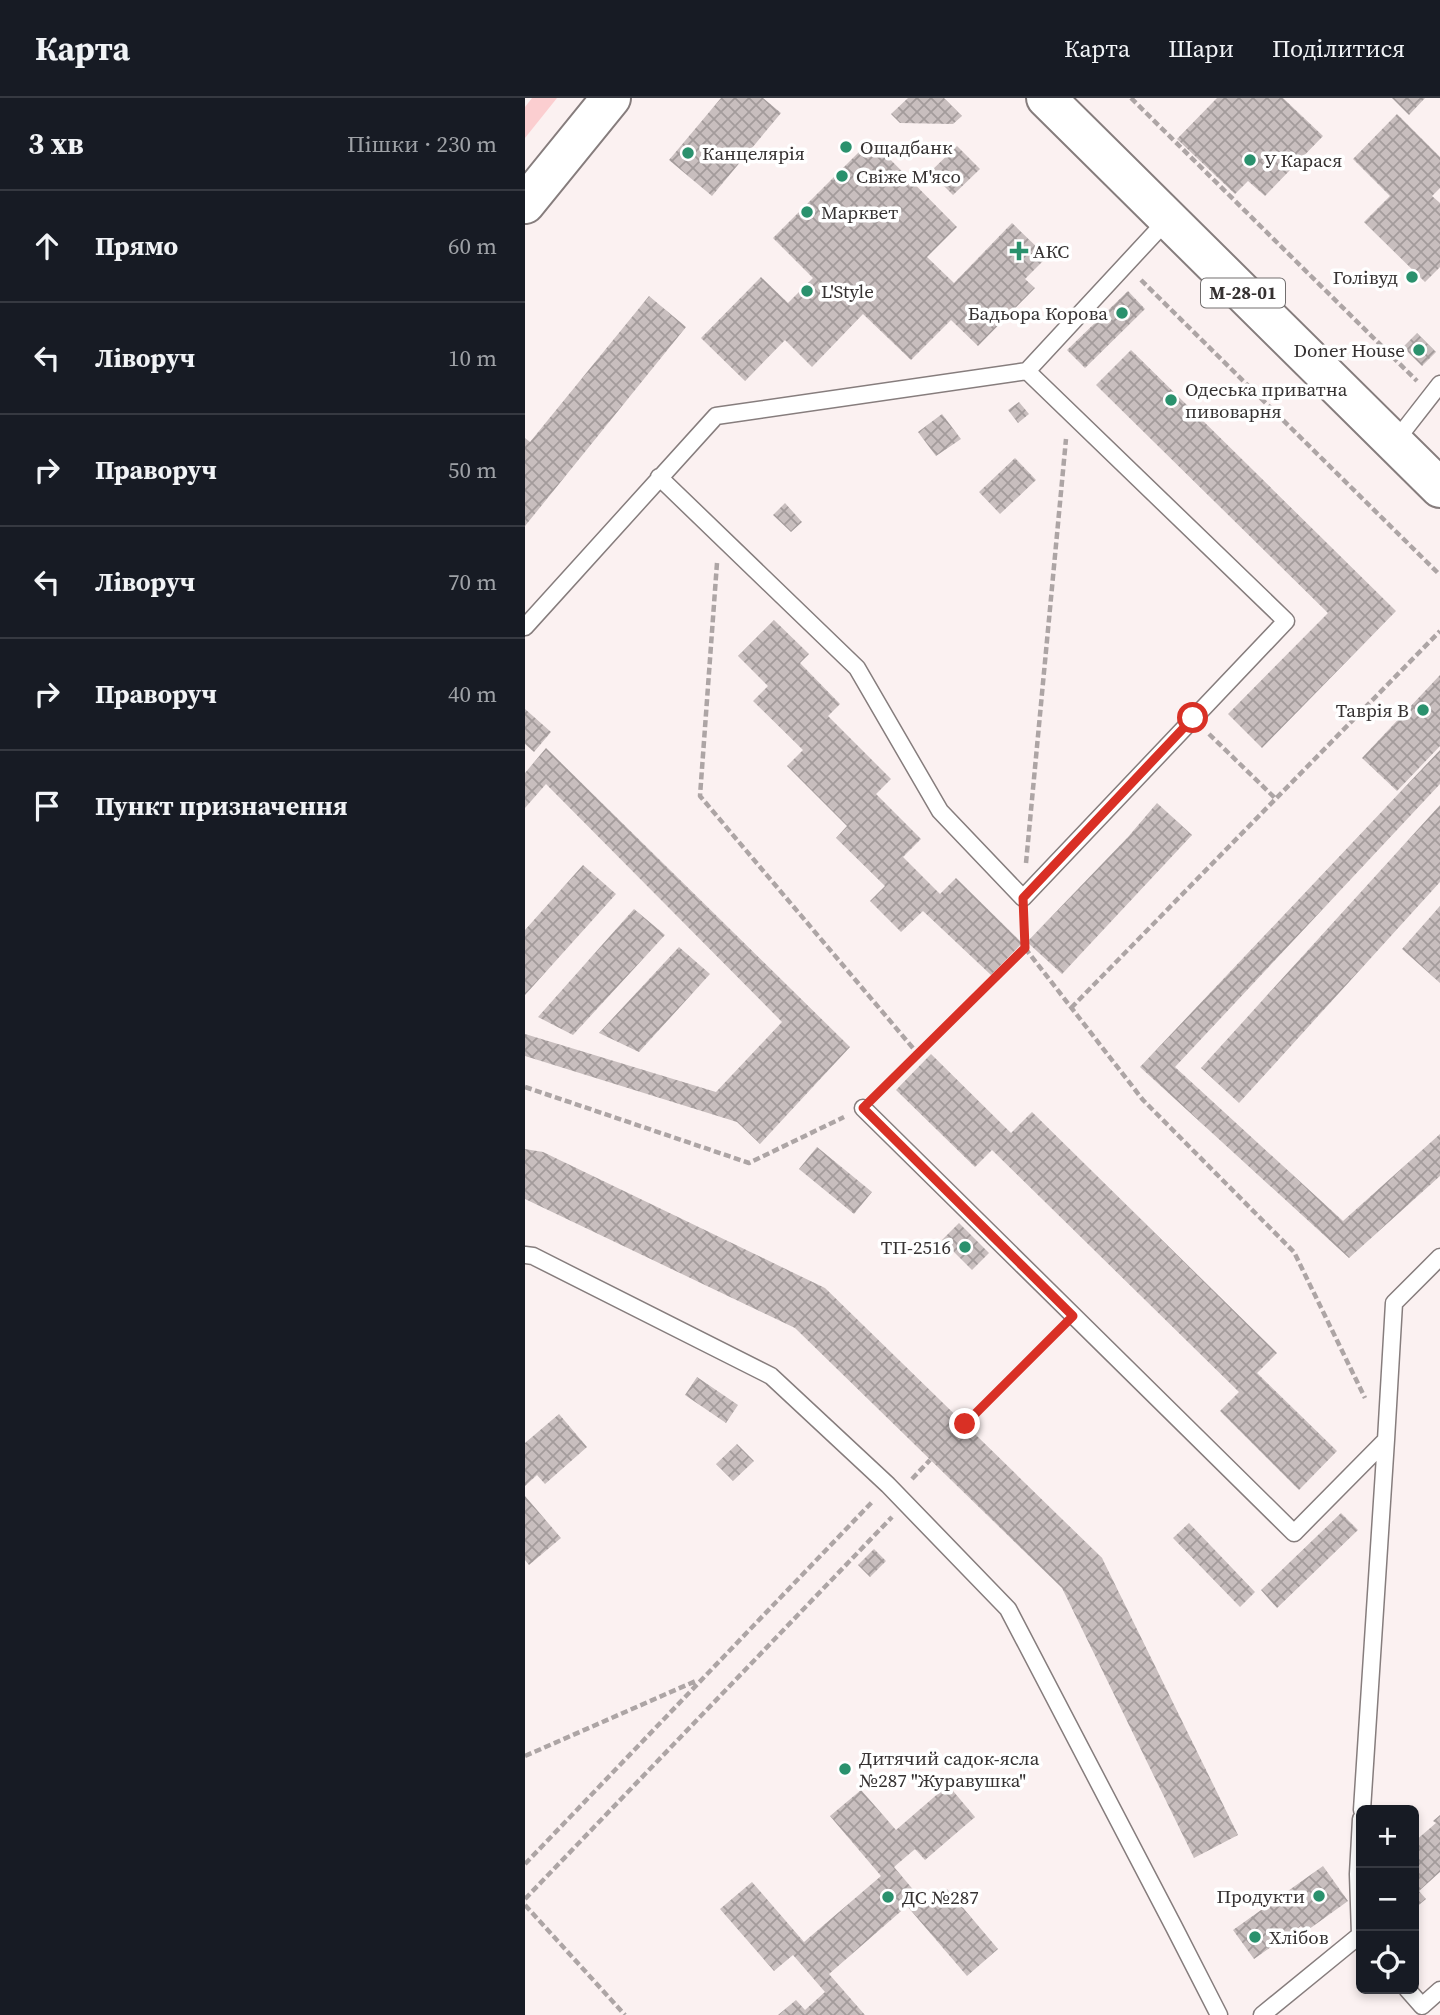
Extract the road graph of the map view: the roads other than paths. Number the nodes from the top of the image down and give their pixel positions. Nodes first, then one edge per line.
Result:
1 (611, 98) edge
2 (1046, 98) edge
3 (525, 204) edge
4 (1168, 219) junction
5 (1027, 371) junction
6 (1436, 389) edge
7 (1394, 443) junction
8 (659, 477) junction
9 (1440, 488) edge
10 (525, 627) edge
11 (863, 1108) road end
12 (525, 1255) edge
13 (1440, 1257) edge
14 (1386, 1440) junction
15 (1362, 1805) edge
16 (1358, 1868) edge
17 (1361, 1931) edge
18 (1356, 1940) edge
19 (1440, 1990) edge
20 (1411, 1994) edge
21 (1219, 2015) edge
22 (1262, 2015) edge

1 - 3 main road
2 - 4 main road, М-28-01
4 - 5 lane
4 - 7 main road, М-28-01
5 - 8 lane
5 - 8 lane
6 - 7 lane
7 - 9 main road, М-28-01
8 - 10 lane
11 - 14 lane
12 - 21 lane
13 - 14 lane
14 - 15 lane
16 - 17 lane
18 - 22 lane
19 - 20 lane

